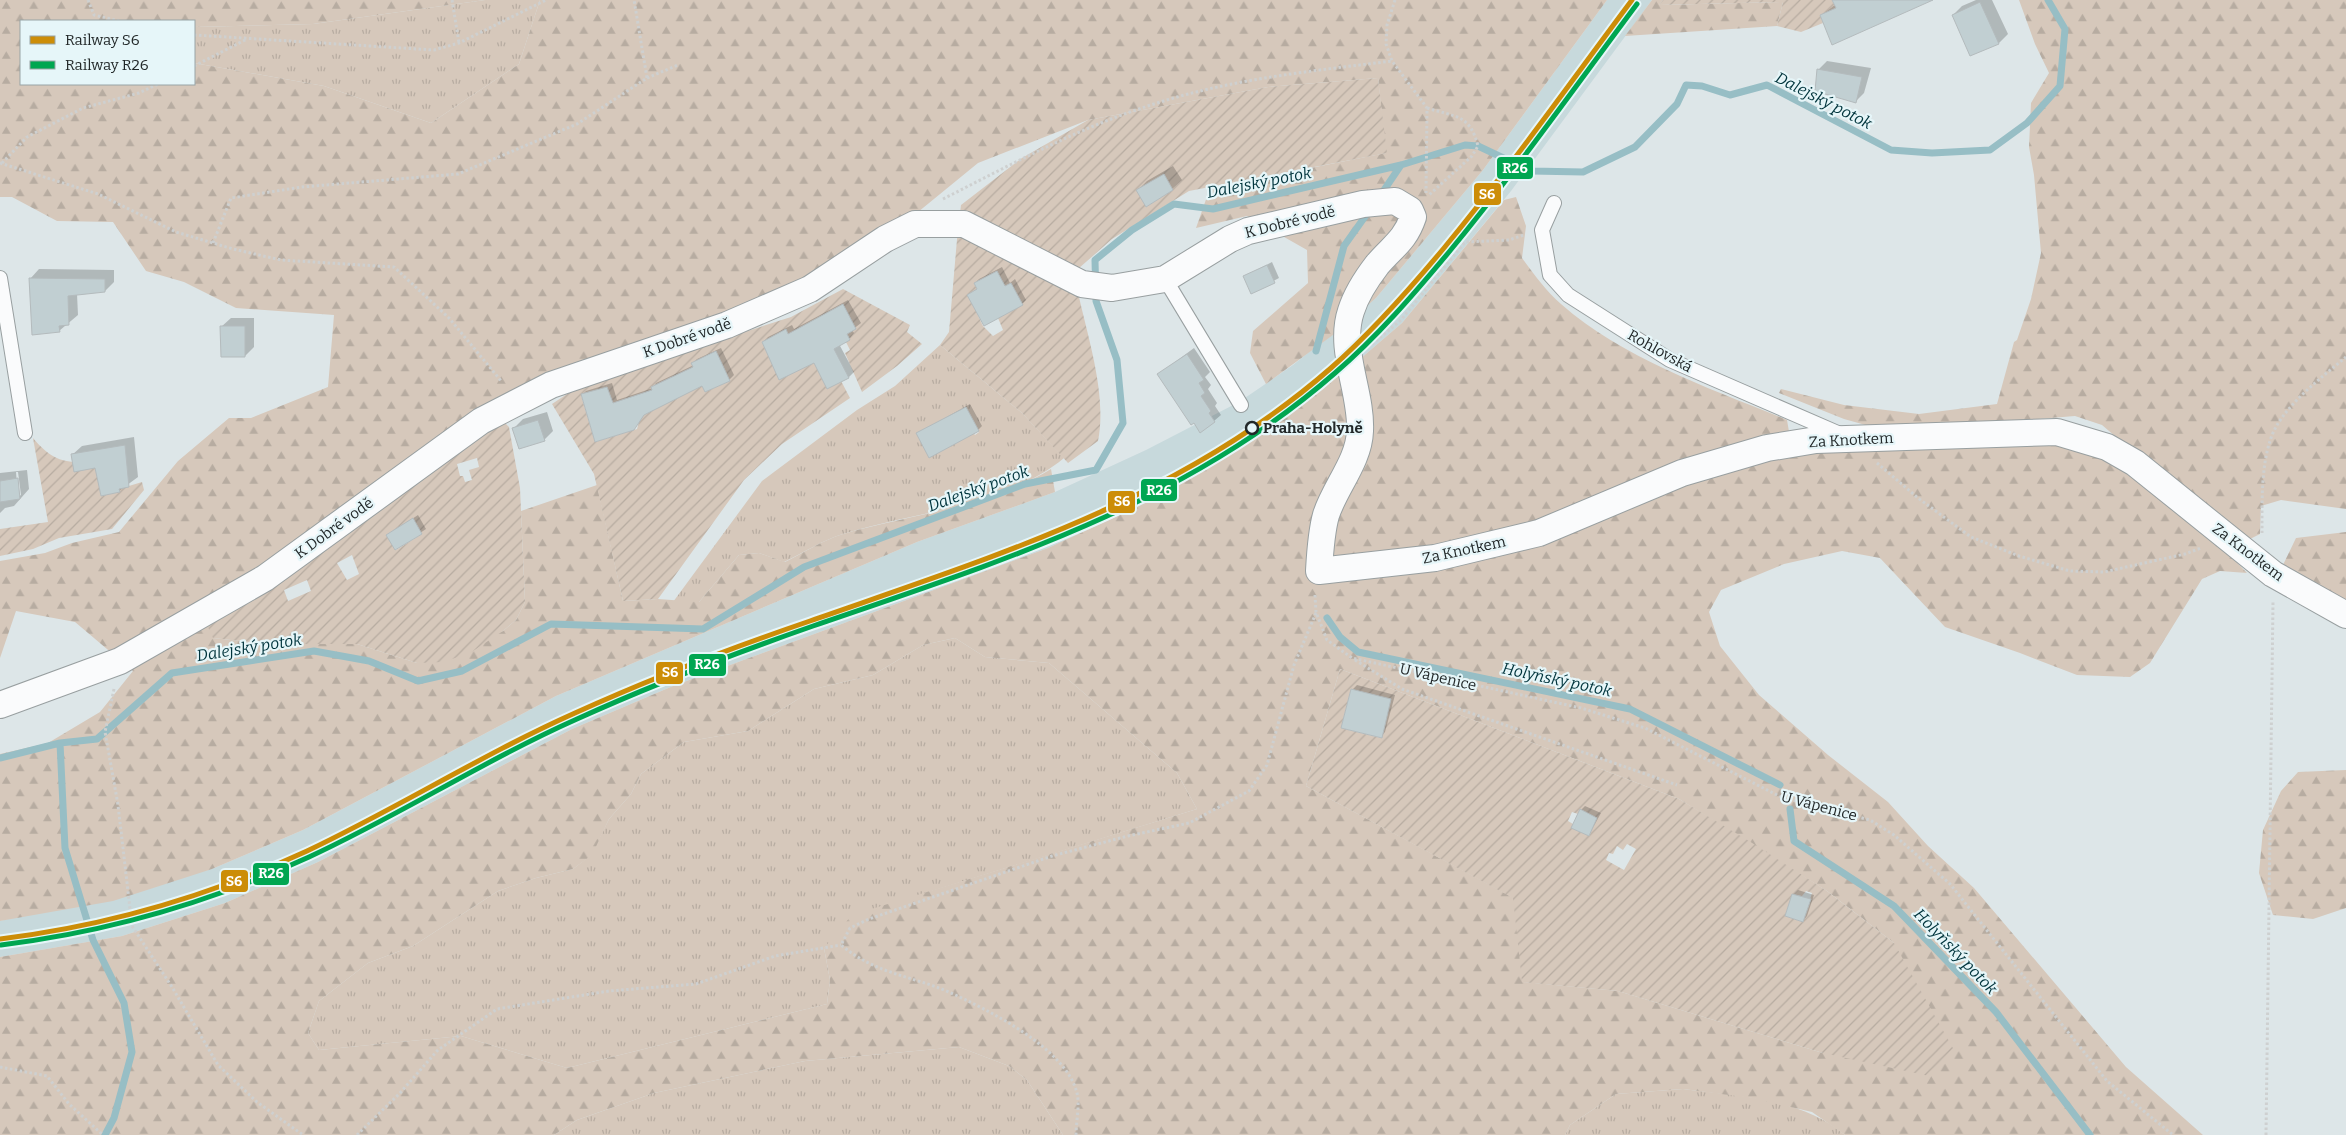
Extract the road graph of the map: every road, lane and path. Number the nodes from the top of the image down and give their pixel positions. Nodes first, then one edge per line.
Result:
1 (88, 0) edge
2 (452, 0) edge
3 (546, 0) edge
4 (634, 0) edge
5 (1393, 0) edge
6 (115, 20) edge
7 (195, 35) edge
8 (248, 39) junction
9 (459, 43) junction
10 (1392, 61) junction
11 (678, 65) dead end
12 (195, 66) edge
13 (647, 78) junction
14 (156, 85) edge
15 (1427, 108) junction
16 (1, 163) edge
17 (1418, 203) junction
18 (1554, 203) dead end
19 (915, 224) junction
20 (1509, 240) dead end
21 (213, 243) junction
22 (0, 278) edge
23 (1165, 279) junction
24 (2346, 357) edge
25 (1351, 362) junction
26 (518, 402) junction
27 (1241, 405) dead end
28 (26, 433) dead end
29 (1851, 439) junction
30 (2262, 535) dead end
31 (2227, 537) junction
32 (1319, 571) junction
33 (2273, 574) junction
34 (1316, 612) junction
35 (2346, 615) edge
36 (1352, 658) junction
37 (120, 661) junction
38 (0, 705) edge
39 (1677, 785) dead end
40 (841, 946) junction
41 (0, 1067) edge
42 (103, 1135) edge
43 (303, 1135) edge
44 (357, 1135) edge
45 (1076, 1135) edge
46 (2173, 1135) edge
47 (2266, 1135) edge

1 - 6 path
2 - 9 path
3 - 9 path
4 - 13 path
5 - 10 path
7 - 8 path
8 - 9 path
8 - 12 path
10 - 15 path
10 - 19 path
11 - 13 path
13 - 21 path
14 - 16 path
15 - 17 path
15 - 17 path
16 - 21 path
17 - 23 street, K Dobré vodě
17 - 25 street
18 - 29 lane, Rohlovská
19 - 23 street, K Dobré vodě
19 - 26 street, K Dobré vodě
20 - 25 path
21 - 26 path
22 - 28 lane
23 - 27 lane
24 - 30 path
25 - 32 street
26 - 37 street, K Dobré vodě
29 - 31 street, Za Knotkem
29 - 31 path
29 - 32 street, Za Knotkem
31 - 33 street, Za Knotkem
32 - 34 path, U Vápenice
33 - 35 street, Za Knotkem
33 - 47 path
34 - 36 path, U Vápenice
34 - 40 path
36 - 39 path, U Vápenice
36 - 46 path, U Vápenice
37 - 38 street, K Dobré vodě
37 - 43 path
40 - 44 path
40 - 45 path
41 - 42 path

